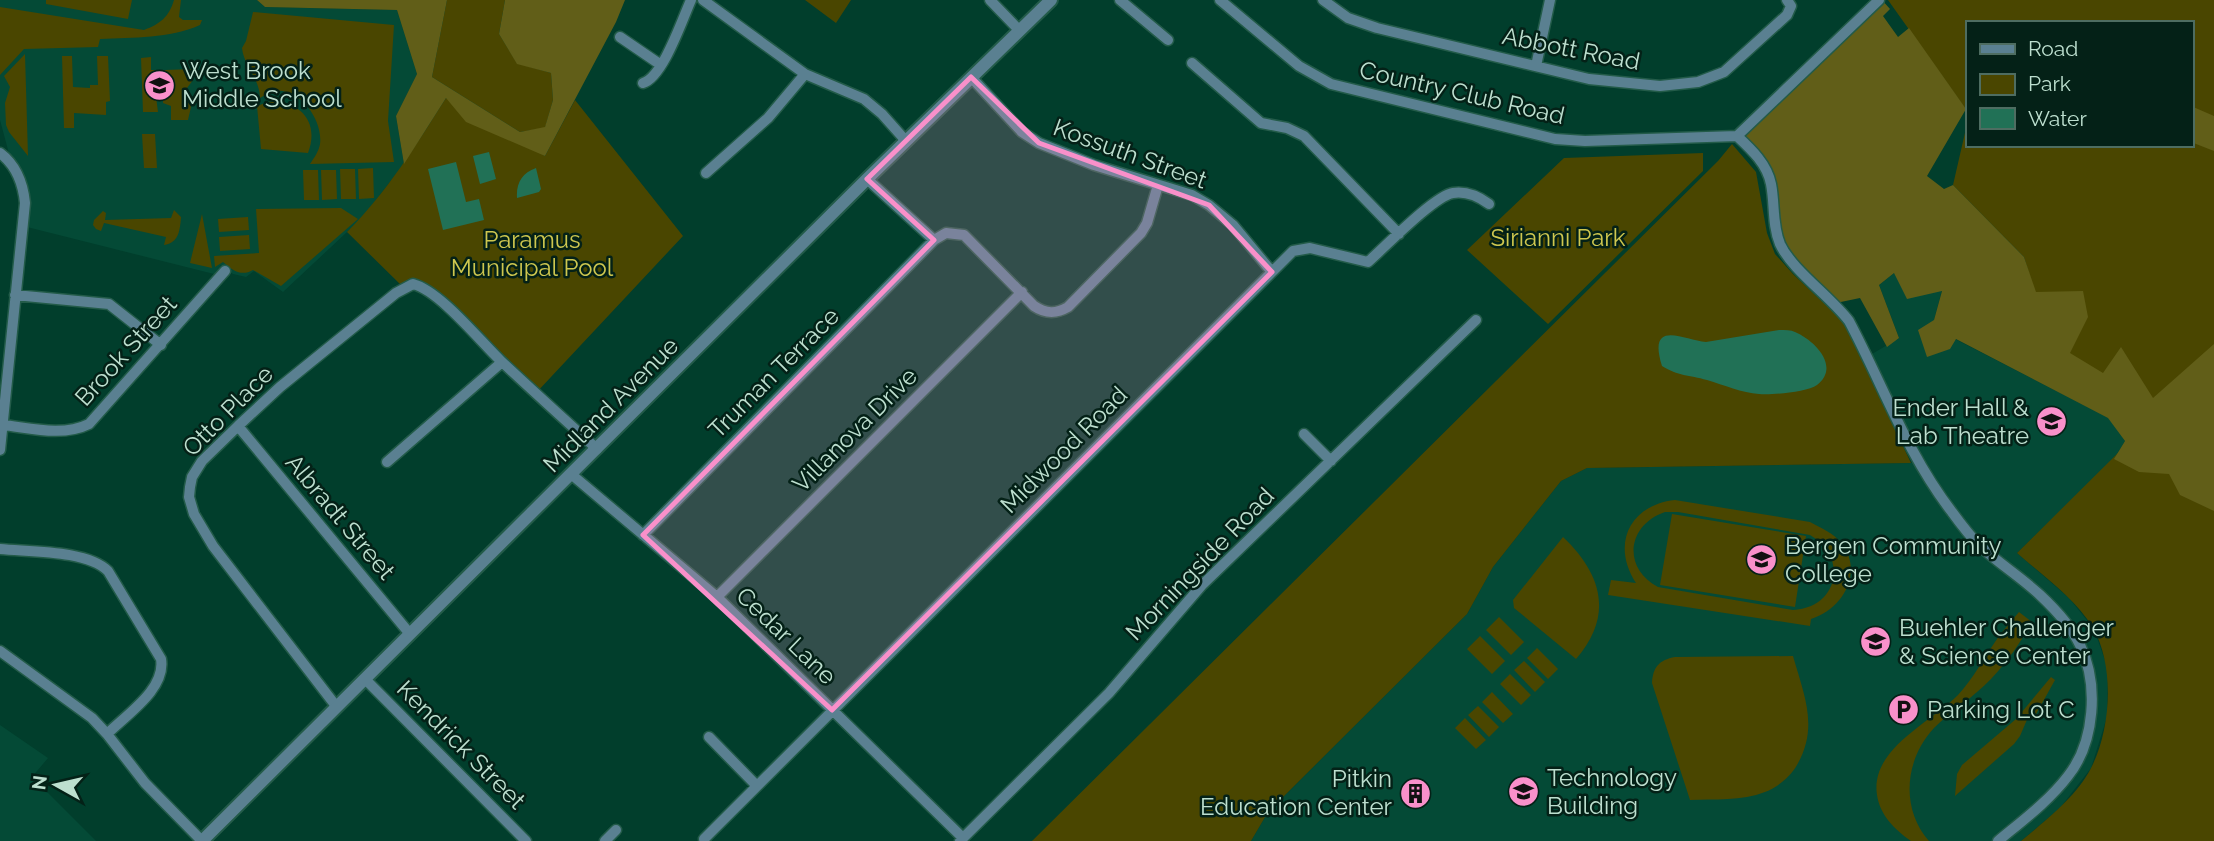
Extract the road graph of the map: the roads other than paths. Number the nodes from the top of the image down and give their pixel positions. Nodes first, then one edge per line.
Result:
1 (691, 0) edge
2 (703, 0) edge
3 (990, 0) edge
4 (1051, 0) edge
5 (1119, 0) edge
6 (1220, 0) edge
7 (1322, 0) edge
8 (1550, 0) edge
9 (1879, 0) edge
10 (1789, 3) edge
11 (1019, 30) junction
12 (620, 37) dead end
13 (1168, 40) dead end
14 (1192, 63) dead end
15 (661, 65) junction
16 (1536, 66) junction
17 (805, 74) junction
18 (971, 77) junction
19 (643, 83) dead end
20 (1737, 136) junction
21 (906, 141) junction
22 (0, 153) edge
23 (706, 173) dead end
24 (867, 179) junction
25 (1158, 185) junction
26 (1489, 204) dead end
27 (1399, 234) junction
28 (934, 240) junction
29 (225, 271) dead end
30 (1272, 272) junction
31 (1022, 292) junction
32 (15, 295) junction
33 (1476, 320) dead end
34 (161, 345) junction
35 (502, 362) junction
36 (3, 425) junction
37 (238, 426) junction
38 (1304, 434) dead end
39 (597, 449) junction
40 (0, 450) edge
41 (1331, 461) junction
42 (387, 462) dead end
43 (571, 474) junction
44 (643, 535) junction
45 (0, 549) edge
46 (716, 597) junction
47 (410, 634) junction
48 (0, 651) edge
49 (365, 679) junction
50 (336, 706) junction
51 (832, 710) junction
52 (107, 734) junction
53 (709, 737) dead end
54 (757, 786) junction
55 (616, 831) dead end
56 (704, 839) dead end
57 (961, 840) edge
58 (202, 841) edge
59 (526, 841) edge
60 (605, 841) edge
61 (1998, 841) edge

1 - 15 street
2 - 17 street
3 - 11 street
4 - 11 street, Midland Avenue
5 - 13 street
6 - 20 street, Country Club Road
7 - 16 street, Abbott Road
8 - 16 street
9 - 20 street
10 - 16 street, Abbott Road
11 - 18 street, Midland Avenue
12 - 15 street
14 - 27 street
15 - 19 street
17 - 21 street
17 - 23 street
18 - 21 street, Midland Avenue
18 - 25 street, Kossuth Street
20 - 61 street
21 - 24 street, Midland Avenue
22 - 32 street
24 - 28 street
24 - 39 street, Midland Avenue
25 - 30 street, Kossuth Street
25 - 31 street
26 - 27 street, Midwood Road
27 - 30 street, Midwood Road
28 - 31 street
28 - 44 street, Truman Terrace
29 - 34 street, Brook Street
30 - 51 street, Midwood Road
31 - 46 street, Villanova Drive
32 - 34 street
32 - 36 street
33 - 41 street, Morningside Road
34 - 36 street, Brook Street
35 - 37 street, Otto Place
35 - 39 street
35 - 42 street
36 - 40 street
37 - 47 street, Albradt Street
37 - 50 street, Otto Place
38 - 41 street
39 - 43 street, Midland Avenue
41 - 57 street, Morningside Road
43 - 44 street, Cedar Lane
43 - 47 street, Midland Avenue
44 - 46 street, Cedar Lane
45 - 52 street
46 - 51 street, Cedar Lane
47 - 49 street, Midland Avenue
48 - 52 street
49 - 50 street, Midland Avenue
49 - 59 street, Kendrick Street
50 - 58 street, Midland Avenue
51 - 54 street, Midwood Road
51 - 57 street, Cedar Lane
52 - 58 street
53 - 54 street
54 - 56 street, Midwood Road
55 - 60 street

